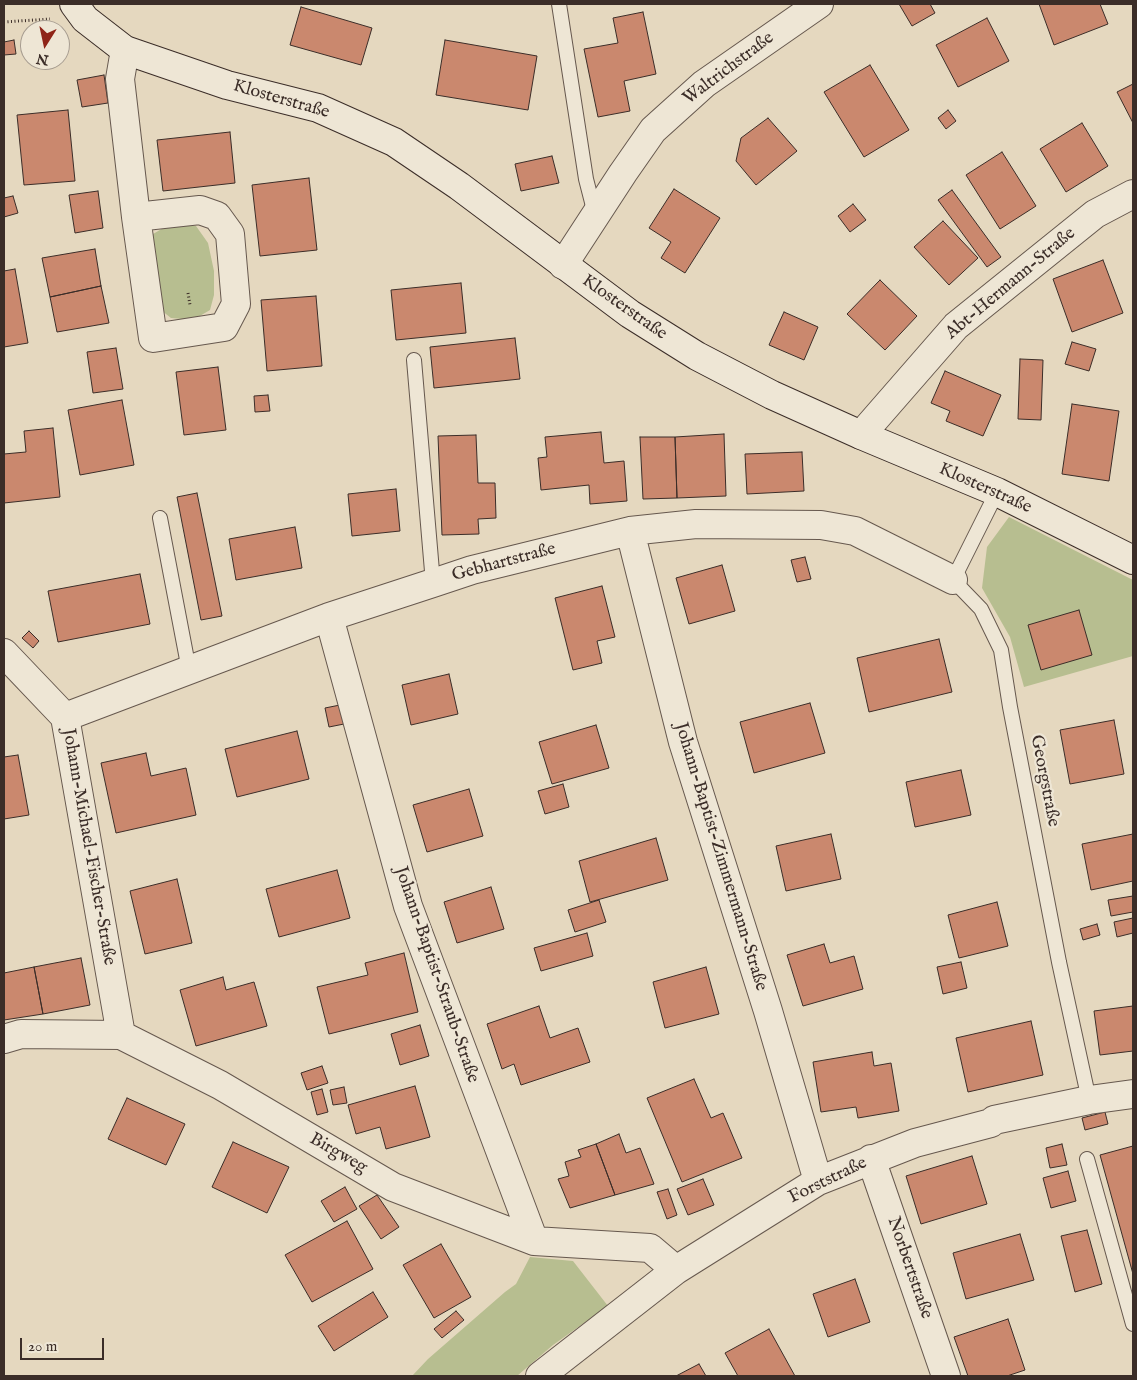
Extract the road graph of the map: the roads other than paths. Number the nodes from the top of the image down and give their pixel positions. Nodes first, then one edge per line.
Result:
1 (559, 4) edge
2 (819, 4) edge
3 (80, 11) edge
4 (125, 50) junction
5 (1133, 194) edge
6 (136, 217) junction
7 (596, 217) junction
8 (564, 265) junction
9 (414, 360) dead end
10 (861, 435) junction
11 (997, 492) junction
12 (160, 518) dead end
13 (630, 531) junction
14 (1133, 560) edge
15 (953, 580) junction
16 (433, 583) junction
17 (329, 617) junction
18 (4, 652) edge
19 (189, 670) junction
20 (65, 717) junction
21 (122, 1035) junction
22 (4, 1039) edge
23 (1133, 1094) edge
24 (1089, 1100) junction
25 (871, 1159) junction
26 (1087, 1159) dead end
27 (818, 1181) junction
28 (534, 1241) junction
29 (676, 1270) junction
30 (1133, 1324) edge
31 (540, 1376) edge
32 (946, 1376) edge

1 - 7 lane
2 - 7 street, Waltrichstraße
3 - 4 street, Klosterstraße
4 - 6 street
4 - 8 street, Klosterstraße
5 - 10 street, Abt-Hermann-Straße
6 - 6 street
7 - 8 street, Waltrichstraße
8 - 10 street, Klosterstraße
9 - 16 lane
10 - 11 street, Klosterstraße
11 - 14 street, Klosterstraße
11 - 15 lane
12 - 19 lane
13 - 15 street, Gebhartstraße
13 - 16 street, Gebhartstraße
13 - 27 street, Johann-Baptist-Zimmermann-Straße
15 - 24 lane, Georgstraße
16 - 17 street, Gebhartstraße
17 - 19 street, Gebhartstraße
17 - 28 street, Johann-Baptist-Straub-Straße
18 - 20 street, Johann-Michael-Fischer-Straße
19 - 20 street, Gebhartstraße
20 - 21 street, Johann-Michael-Fischer-Straße
21 - 22 street, Birgweg
21 - 28 street, Birgweg
23 - 24 street, Forststraße
24 - 25 street, Forststraße
25 - 27 street, Forststraße
25 - 32 street, Norbertstraße
26 - 30 lane
27 - 29 street, Forststraße
28 - 29 street, Birgweg
29 - 31 street, Forststraße

